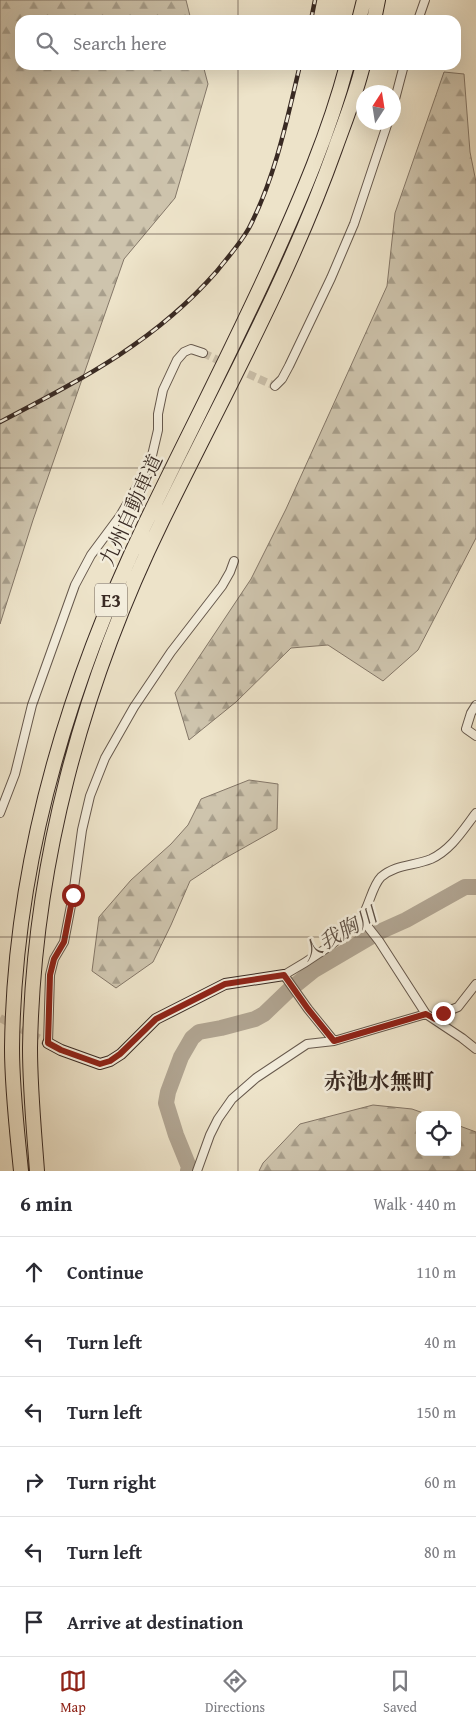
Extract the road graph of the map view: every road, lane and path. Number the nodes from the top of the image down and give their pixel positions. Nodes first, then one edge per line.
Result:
1 (364, 0) edge
2 (378, 0) edge
3 (425, 0) edge
4 (360, 15) edge
5 (375, 15) edge
6 (420, 15) edge
7 (345, 70) edge
8 (361, 70) edge
9 (403, 70) edge
10 (399, 85) edge
11 (385, 130) edge
12 (203, 353) tunnel mouth
13 (274, 386) dead end
14 (234, 561) dead end
15 (476, 706) edge
16 (476, 736) edge
17 (0, 813) edge
18 (476, 813) edge
19 (361, 918) junction
20 (284, 975) junction
21 (476, 984) edge
22 (426, 1014) junction
23 (435, 1019) junction
24 (334, 1041) junction
25 (48, 1043) joint
26 (476, 1049) edge
27 (21, 1171) edge
28 (37, 1171) edge
29 (197, 1171) edge

1 - 4 highway
2 - 5 highway
3 - 6 street
7 - 27 highway, 九州自動車道 / E3
8 - 28 highway, 九州自動車道 / E3
9 - 10 street
11 - 13 street
12 - 17 street
14 - 25 street
15 - 16 street
18 - 19 street
19 - 20 street
19 - 22 street
20 - 24 street
20 - 25 street
21 - 23 street
22 - 23 street
22 - 24 street
23 - 26 street
24 - 29 street

